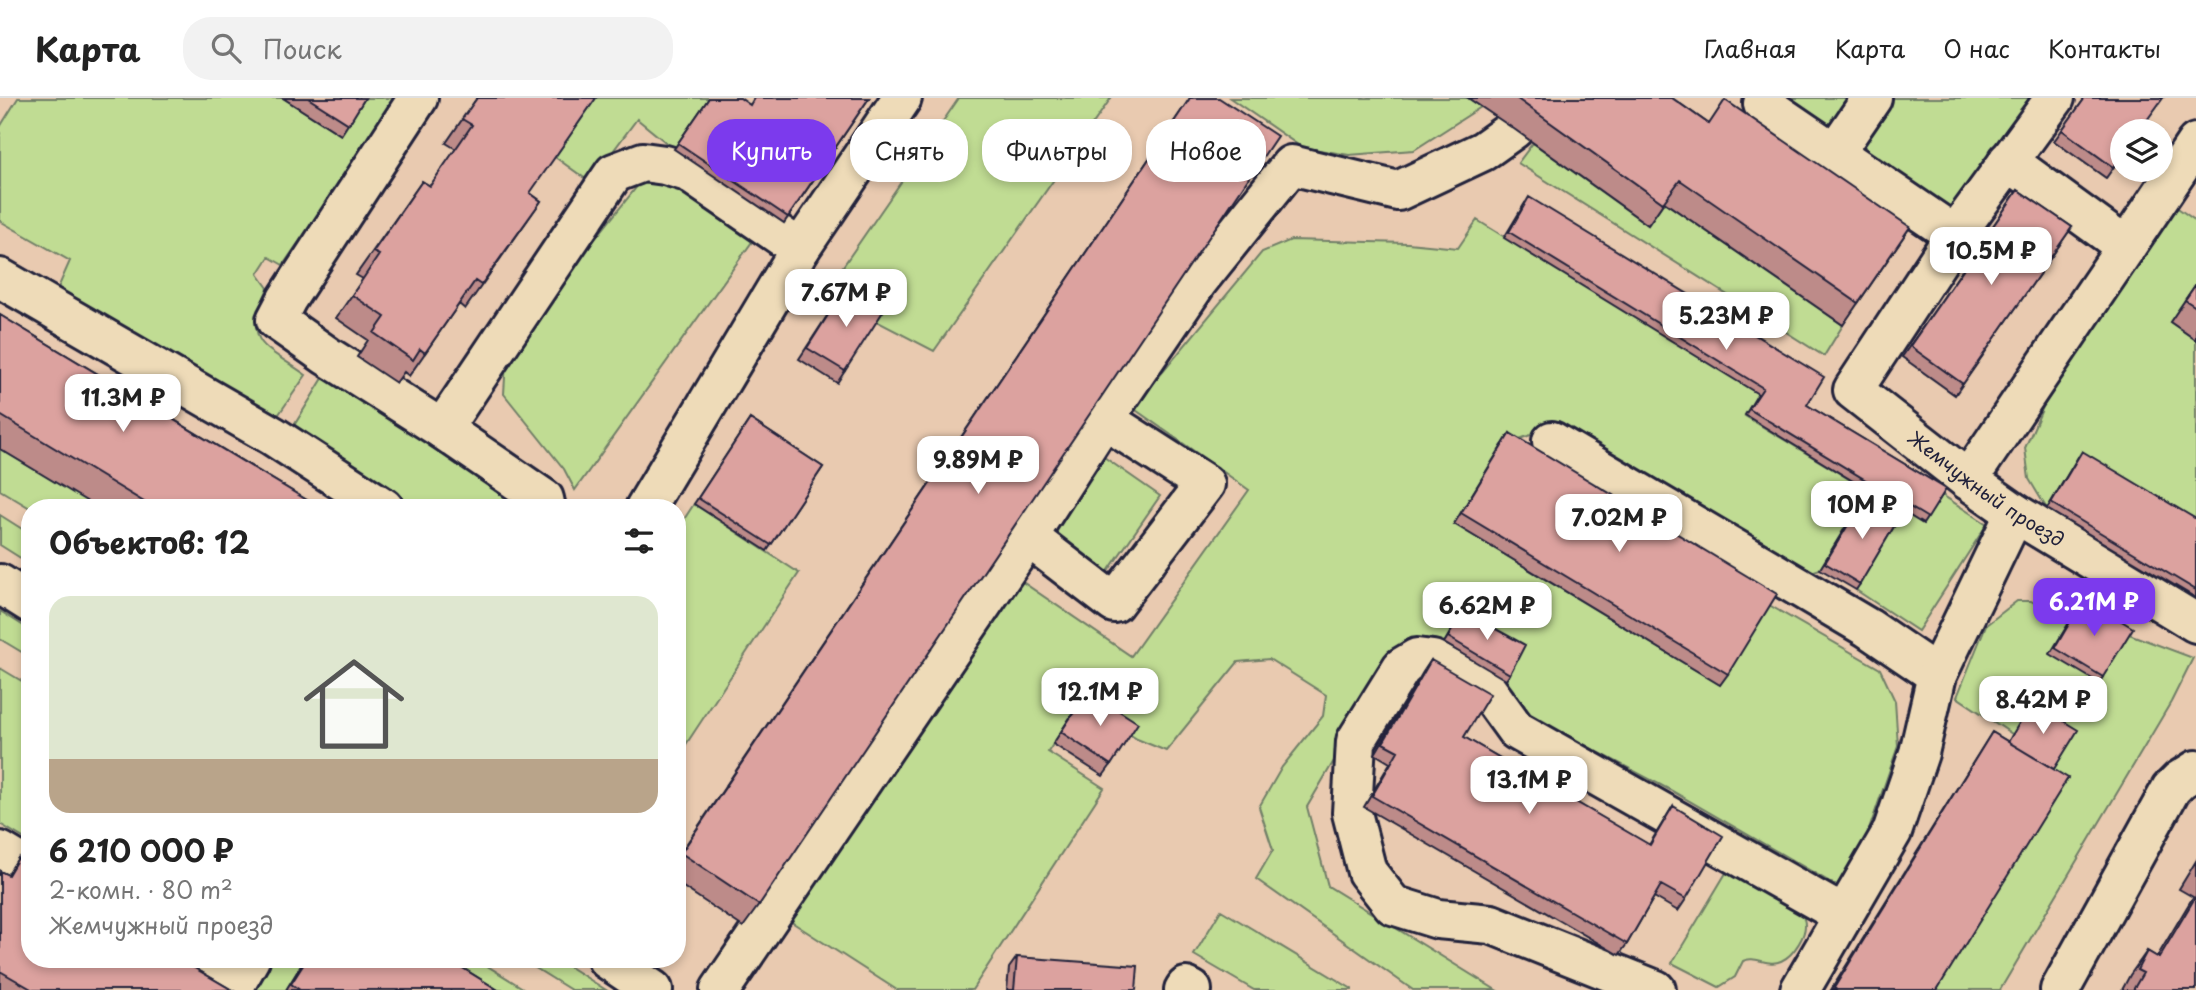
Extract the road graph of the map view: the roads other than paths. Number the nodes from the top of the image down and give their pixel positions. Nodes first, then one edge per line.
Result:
1 (418, 98) edge
2 (902, 98) edge
3 (1872, 98) edge
4 (2055, 98) edge
5 (1763, 104) dead end
6 (1514, 129) dead end
7 (2196, 143) edge
8 (1266, 147) edge
9 (1835, 152) junction
10 (2008, 161) junction
11 (1291, 165) junction
12 (2184, 184) edge
13 (1955, 235) junction
14 (2126, 247) junction
15 (800, 248) junction
16 (0, 278) edge
17 (1104, 419) junction
18 (442, 429) junction
19 (1552, 441) dead end
20 (1968, 481) junction
21 (370, 499) edge
22 (544, 499) edge
23 (650, 499) edge
24 (2015, 513) junction
25 (1028, 537) junction
26 (0, 584) edge
27 (21, 597) edge
28 (2196, 623) edge
29 (1937, 675) junction
30 (2196, 770) edge
31 (0, 851) edge
32 (21, 864) edge
33 (1843, 915) junction
34 (196, 968) edge
35 (244, 968) edge
36 (620, 968) edge
37 (231, 990) edge
38 (653, 990) edge
39 (720, 990) edge
40 (1184, 990) edge
41 (1192, 990) edge
42 (1656, 990) edge
43 (1800, 990) edge
44 (2060, 990) edge

1 - 18 street
2 - 15 street
3 - 9 street
4 - 10 street
5 - 9 street
6 - 11 street
7 - 12 street
8 - 11 street
9 - 13 street
10 - 13 street
10 - 14 street
11 - 17 street
12 - 14 street
13 - 20 street, Жемчужный проезд
14 - 20 street
15 - 18 street
15 - 23 street
16 - 21 street
17 - 25 street
17 - 25 street
18 - 22 street
19 - 29 street
20 - 24 street, Жемчужный проезд
24 - 28 street, Жемчужный проезд
24 - 29 street
25 - 39 street
26 - 27 street
29 - 33 street
30 - 44 street
31 - 32 street
33 - 42 street
33 - 43 street
34 - 37 street
35 - 37 street
36 - 38 street
40 - 41 street

